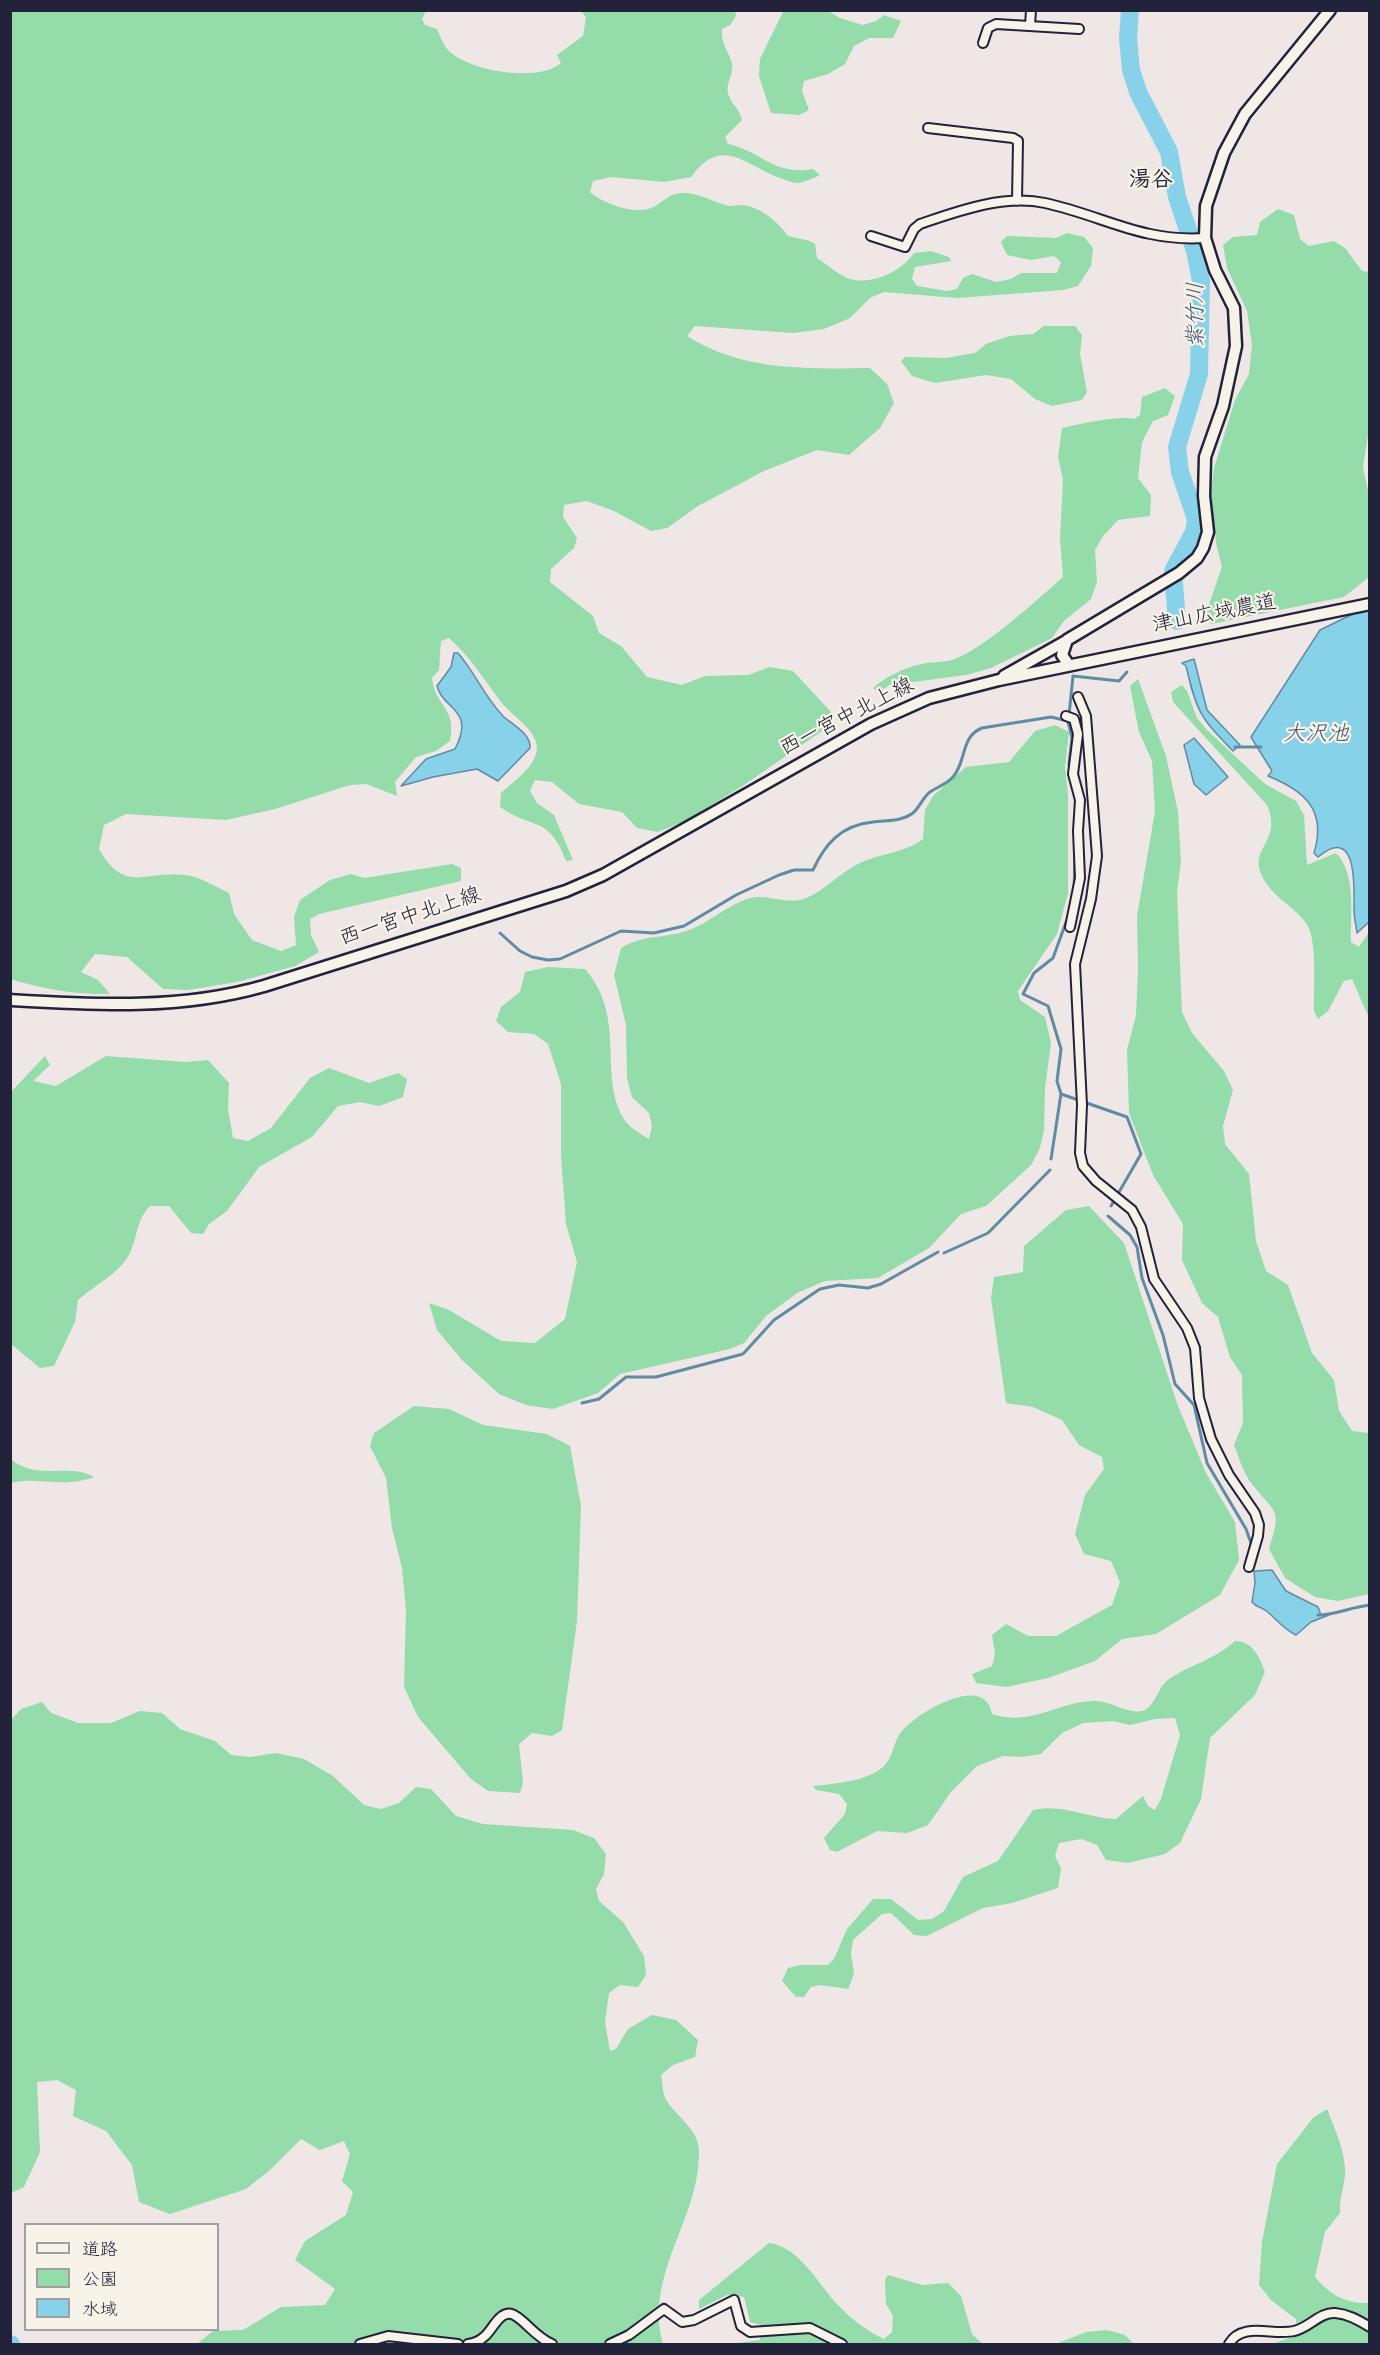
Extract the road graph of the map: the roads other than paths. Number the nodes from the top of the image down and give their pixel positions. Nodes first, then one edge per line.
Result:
1 (1031, 10) edge
2 (1330, 10) edge
3 (1030, 26) junction
4 (1079, 28) dead end
5 (983, 43) dead end
6 (928, 128) dead end
7 (1017, 201) junction
8 (871, 236) dead end
9 (1200, 238) junction
10 (1370, 604) edge
11 (1067, 640) junction
12 (1069, 665) junction
13 (999, 680) junction
14 (1078, 697) dead end
15 (1066, 716) dead end
16 (1070, 927) dead end
17 (10, 1000) edge
18 (1248, 1567) dead end
19 (1370, 2327) edge
20 (360, 2344) edge
21 (458, 2344) edge
22 (468, 2344) edge
23 (552, 2344) edge
24 (610, 2344) edge
25 (842, 2344) edge
26 (1229, 2344) edge

1 - 3 street
2 - 9 main road
3 - 4 street
3 - 5 street
6 - 7 street
7 - 8 street
7 - 9 street
9 - 11 main road
10 - 12 main road, 津山広域農道
11 - 12 main road
11 - 13 main road
12 - 13 main road, 西一宮中北上線
13 - 17 main road, 西一宮中北上線
14 - 18 street
15 - 16 street
19 - 26 street
20 - 21 street
22 - 23 street
24 - 25 street

